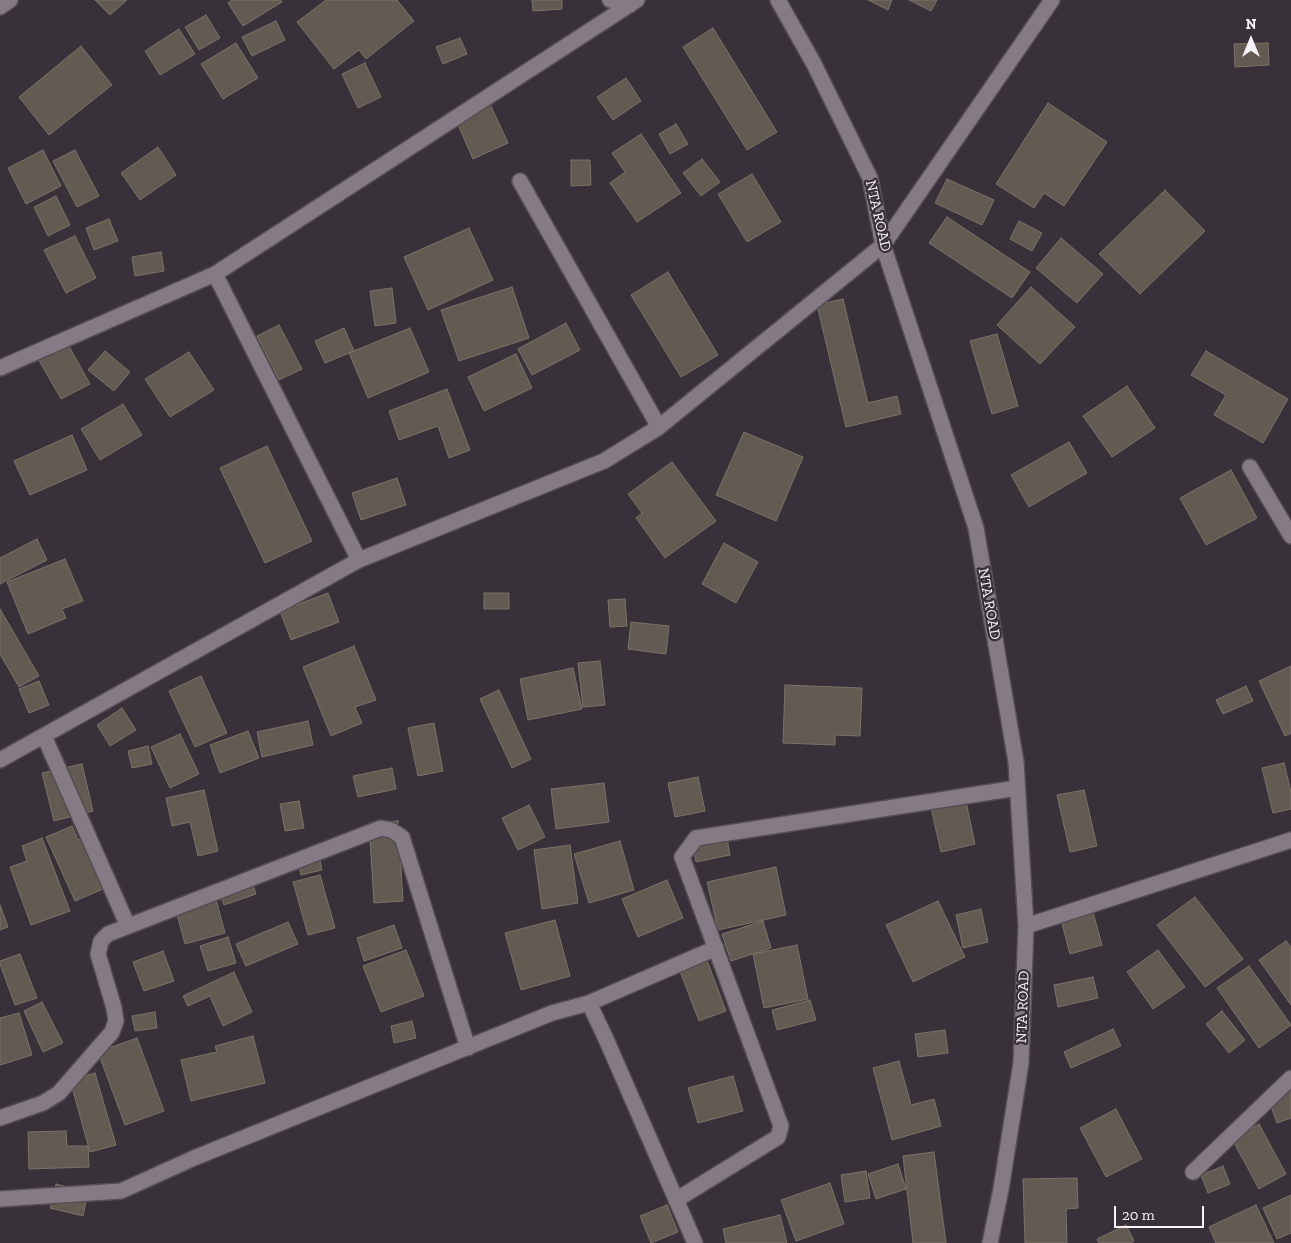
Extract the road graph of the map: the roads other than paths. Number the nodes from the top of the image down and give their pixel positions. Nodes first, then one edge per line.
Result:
1 (10, 0) edge
2 (610, 0) edge
3 (778, 0) edge
4 (1052, 0) edge
5 (633, 2) edge
6 (0, 7) edge
7 (520, 181) dead end
8 (884, 245) junction
9 (215, 274) junction
10 (0, 368) edge
11 (659, 427) junction
12 (1250, 467) dead end
13 (1291, 536) edge
14 (359, 560) junction
15 (44, 736) junction
16 (0, 760) edge
17 (1017, 788) junction
18 (1291, 840) edge
19 (128, 926) junction
20 (1026, 926) junction
21 (716, 948) junction
22 (589, 1003) junction
23 (468, 1048) junction
24 (1291, 1078) edge
25 (0, 1118) edge
26 (1193, 1172) dead end
27 (0, 1199) edge
28 (676, 1200) junction
29 (695, 1243) edge
30 (990, 1243) edge

1 - 6 street
2 - 5 street
3 - 8 street, NTA ROAD
4 - 8 street
5 - 9 street
7 - 11 street
8 - 11 street
8 - 17 street, NTA ROAD
9 - 10 street
9 - 14 street
11 - 14 street
12 - 13 street
14 - 15 street
15 - 16 street
15 - 19 street
17 - 20 street, NTA ROAD
17 - 21 street
18 - 20 street
19 - 23 street
19 - 25 street
20 - 30 street, NTA ROAD
21 - 22 street
21 - 28 street
22 - 23 street
22 - 28 street
23 - 27 street
24 - 26 street
28 - 29 street

